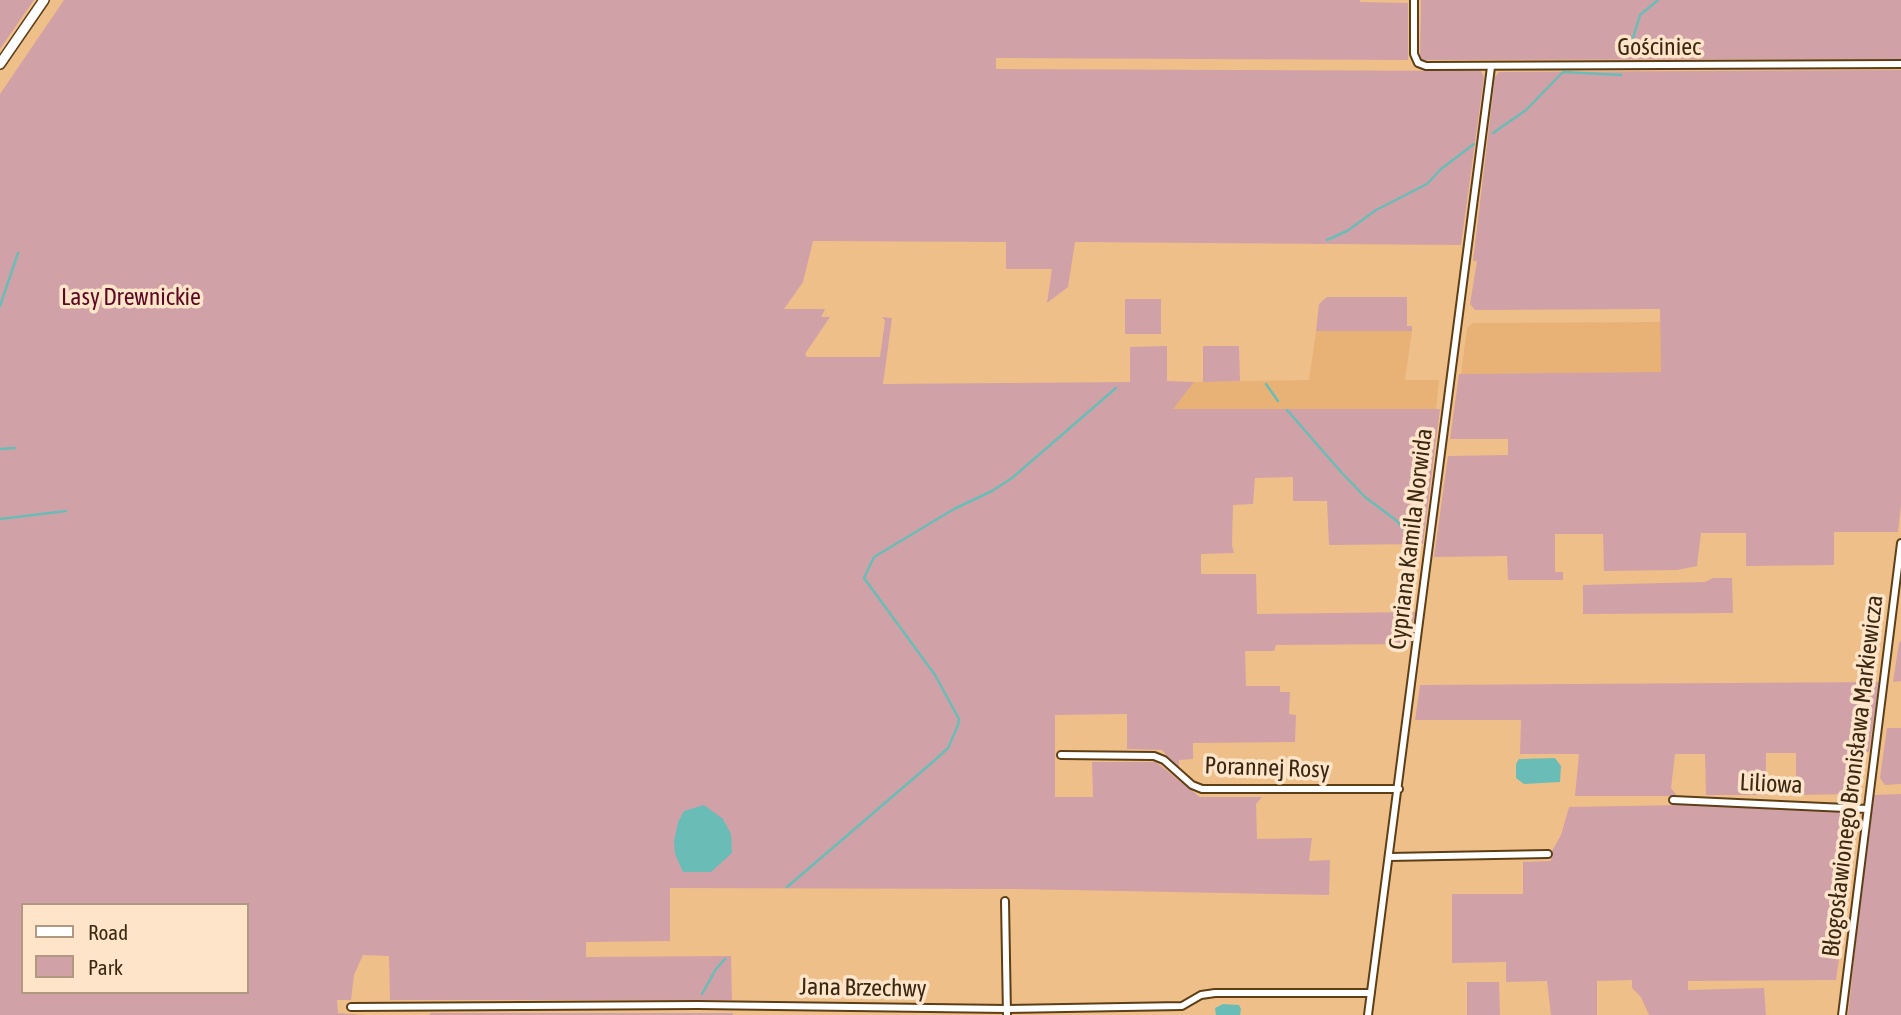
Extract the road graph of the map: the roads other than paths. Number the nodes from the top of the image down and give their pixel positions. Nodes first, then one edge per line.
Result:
1 (44, 0) edge
2 (1414, 0) edge
3 (0, 64) edge
4 (1901, 64) edge
5 (1490, 67) junction
6 (1901, 542) edge
7 (1891, 631) junction
8 (1901, 631) edge
9 (1060, 755) dead end
10 (1399, 789) junction
11 (1673, 800) dead end
12 (1867, 809) junction
13 (1548, 854) dead end
14 (1389, 857) junction
15 (1005, 901) dead end
16 (1371, 993) junction
17 (351, 1007) dead end
18 (1007, 1012) edge
19 (1368, 1015) edge
20 (1842, 1015) edge

1 - 3 main road
2 - 5 street, Gościniec
4 - 5 street, Gościniec
5 - 10 street, Cypriana Kamila Norwida
6 - 7 street, Błogosławionego Bronisława Markiewicza
7 - 8 street
7 - 12 street, Błogosławionego Bronisława Markiewicza
9 - 10 street, Porannej Rosy
10 - 14 street, Cypriana Kamila Norwida
11 - 12 street, Liliowa
12 - 20 street, Błogosławionego Bronisława Markiewicza
13 - 14 street
14 - 16 street, Cypriana Kamila Norwida
15 - 18 street
16 - 18 street, Jana Brzechwy
16 - 19 street, Cypriana Kamila Norwida
17 - 18 street, Jana Brzechwy

